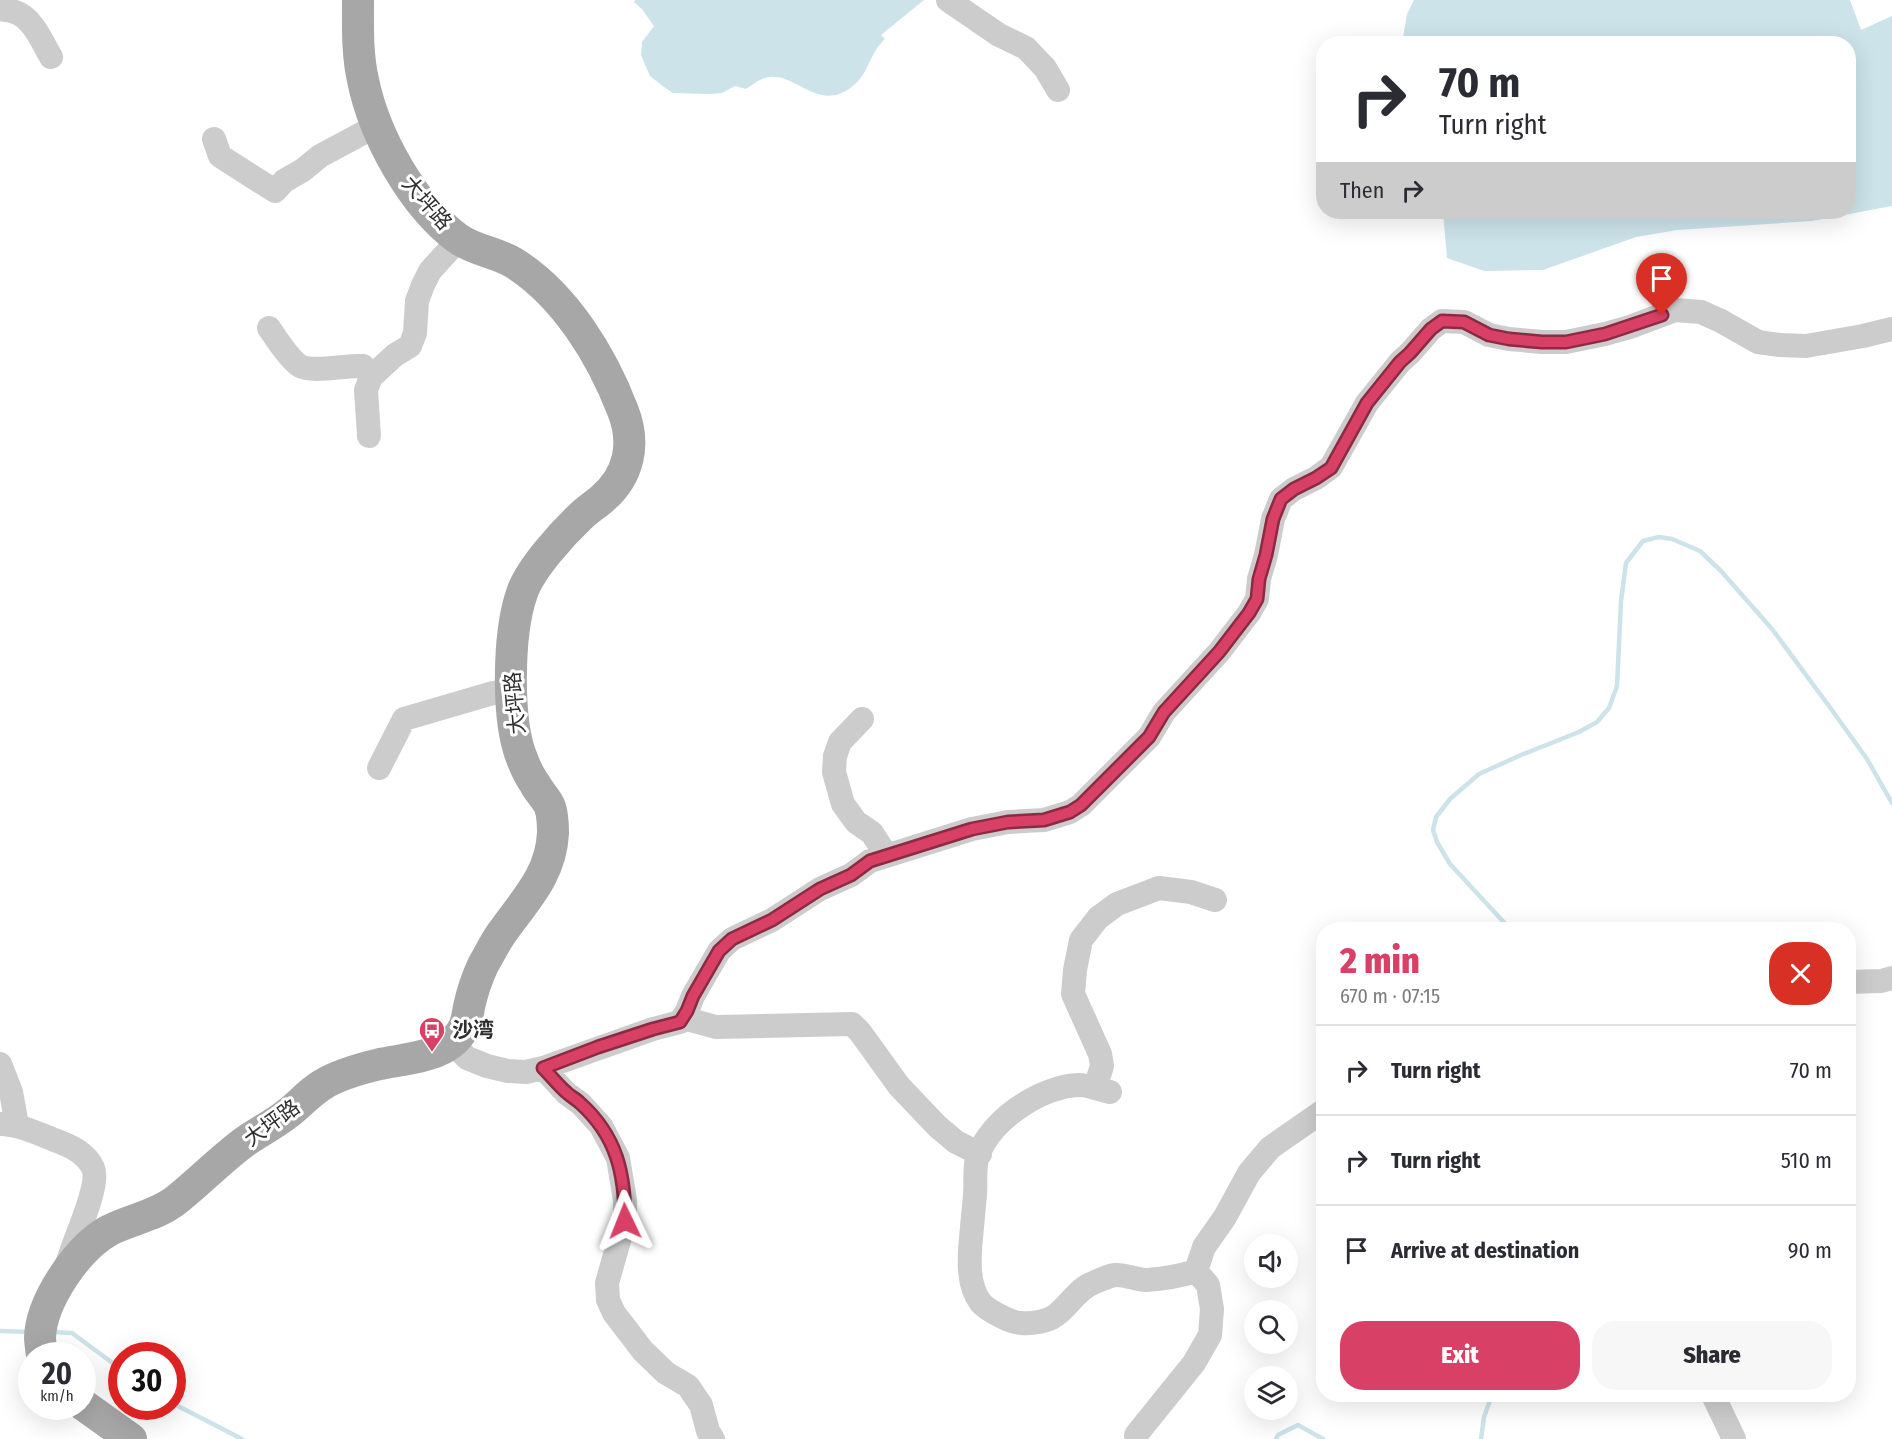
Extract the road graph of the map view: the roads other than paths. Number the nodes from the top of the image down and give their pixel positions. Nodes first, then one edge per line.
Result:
1 (358, 0) edge
2 (948, 0) edge
3 (0, 9) edge
4 (51, 57) dead end
5 (1058, 90) dead end
6 (378, 125) junction
7 (214, 140) dead end
8 (459, 239) junction
9 (268, 328) dead end
10 (1892, 329) edge
11 (371, 377) junction
12 (369, 436) dead end
13 (512, 692) junction
14 (861, 719) dead end
15 (379, 768) dead end
16 (886, 855) junction
17 (1215, 900) dead end
18 (1892, 978) edge
19 (1856, 982) edge
20 (683, 1018) junction
21 (452, 1042) junction
22 (0, 1065) edge
23 (543, 1068) junction
24 (1316, 1116) edge
25 (8, 1125) edge
26 (980, 1154) junction
27 (1196, 1271) junction
28 (66, 1273) junction
29 (42, 1338) edge
30 (1716, 1402) edge
31 (96, 1414) edge
32 (1136, 1435) dead end
33 (131, 1439) edge
34 (713, 1439) edge
35 (1734, 1439) edge

1 - 6 main road, 大坪路
2 - 5 street
3 - 4 street
6 - 7 street
6 - 8 main road, 大坪路
8 - 11 street
8 - 13 main road, 大坪路
9 - 11 street
10 - 16 street
11 - 12 street
13 - 15 street
13 - 21 main road, 大坪路
14 - 16 street
16 - 20 street
17 - 26 street
18 - 19 street
20 - 23 street
20 - 26 street
21 - 23 street
21 - 28 main road, 大坪路
22 - 25 street
23 - 34 street
24 - 27 street
25 - 28 street
26 - 27 street
27 - 32 street
28 - 29 main road, 大坪路
30 - 35 street
31 - 33 main road

